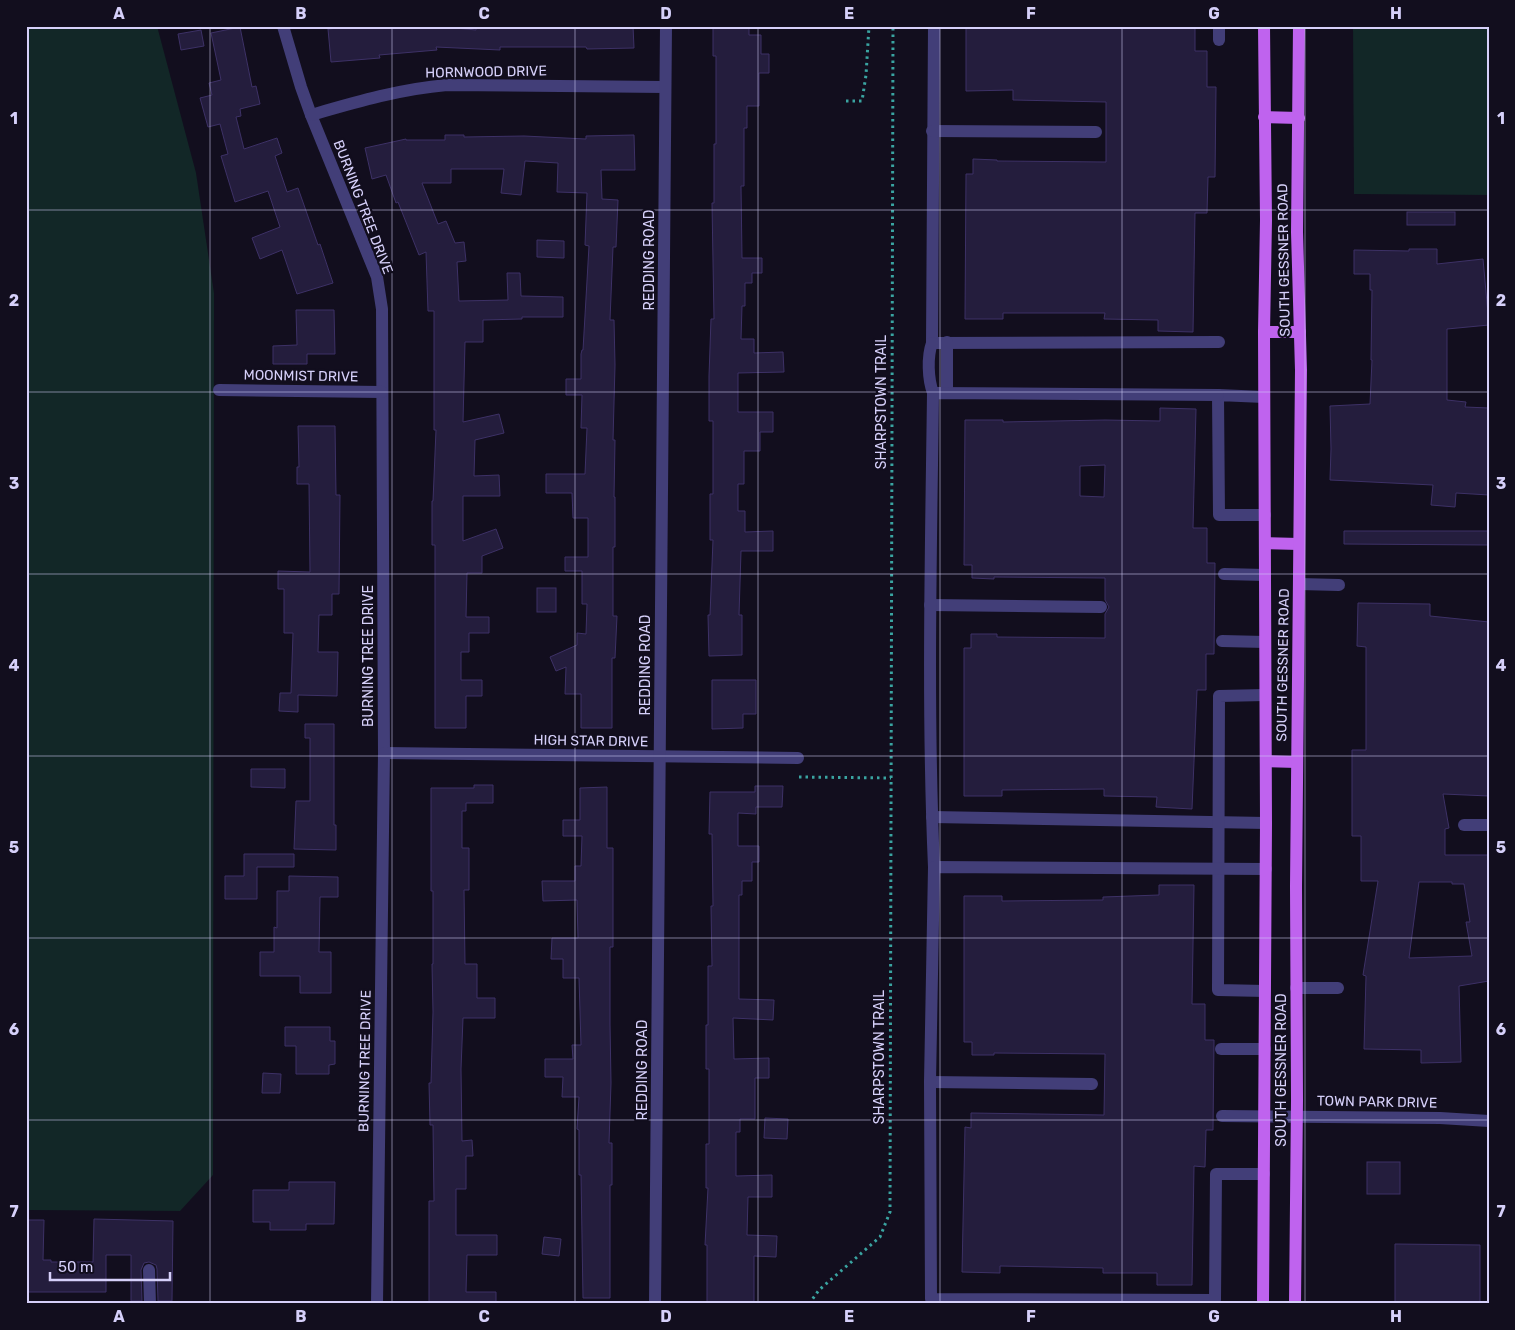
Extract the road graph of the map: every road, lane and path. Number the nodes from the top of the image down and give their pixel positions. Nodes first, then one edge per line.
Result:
1 (283, 26) edge
2 (666, 26) edge
3 (869, 26) edge
4 (893, 26) edge
5 (934, 26) edge
6 (1219, 26) edge
7 (1264, 26) edge
8 (1299, 26) edge
9 (1219, 40) dead end
10 (665, 87) junction
11 (846, 101) dead end
12 (311, 115) junction
13 (1264, 117) junction
14 (1300, 118) junction
15 (932, 131) junction
16 (1096, 132) dead end
17 (1264, 332) junction
18 (1300, 332) junction
19 (947, 342) junction
20 (1220, 342) dead end
21 (932, 343) junction
22 (220, 390) dead end
23 (382, 392) junction
24 (933, 392) junction
25 (947, 393) junction
26 (1218, 395) junction
27 (1264, 397) junction
28 (1265, 515) junction
29 (1265, 542) junction
30 (1299, 544) junction
31 (1224, 574) dead end
32 (1265, 574) junction
33 (1299, 584) junction
34 (1340, 585) dead end
35 (930, 605) junction
36 (1101, 607) dead end
37 (1222, 641) dead end
38 (1265, 642) junction
39 (1265, 695) junction
40 (384, 754) junction
41 (659, 756) junction
42 (798, 758) dead end
43 (1266, 761) junction
44 (1297, 762) junction
45 (799, 777) dead end
46 (891, 778) junction
47 (932, 817) junction
48 (1219, 821) junction
49 (1266, 823) junction
50 (1464, 824) dead end
51 (1489, 825) edge
52 (934, 867) junction
53 (1266, 869) junction
54 (1219, 870) junction
55 (1296, 988) junction
56 (1338, 988) dead end
57 (1265, 991) junction
58 (1221, 1049) dead end
59 (1265, 1049) junction
60 (930, 1082) junction
61 (1092, 1084) dead end
62 (1222, 1116) dead end
63 (1265, 1116) junction
64 (1297, 1116) junction
65 (1489, 1121) edge
66 (1264, 1174) junction
67 (149, 1270) dead end
68 (931, 1301) edge
69 (1150, 1302) edge
70 (150, 1304) edge
71 (377, 1304) edge
72 (655, 1304) edge
73 (809, 1304) edge
74 (1263, 1304) edge
75 (1295, 1304) edge

1 - 12 street, BURNING TREE DRIVE
2 - 10 street, REDDING ROAD
3 - 11 path
4 - 46 path, SHARPSTOWN TRAIL
5 - 15 street
6 - 9 street
7 - 13 main road, SOUTH GESSNER ROAD
8 - 14 main road, SOUTH GESSNER ROAD
10 - 12 street, HORNWOOD DRIVE
10 - 41 street, REDDING ROAD
12 - 23 street, BURNING TREE DRIVE
13 - 14 main road
13 - 17 main road, SOUTH GESSNER ROAD
14 - 18 main road, SOUTH GESSNER ROAD
15 - 16 street
15 - 21 street
17 - 18 main road
17 - 27 main road, SOUTH GESSNER ROAD
18 - 30 main road, SOUTH GESSNER ROAD
19 - 20 street
19 - 21 street
19 - 25 street
21 - 24 street
22 - 23 street, MOONMIST DRIVE
23 - 40 street, BURNING TREE DRIVE
24 - 25 street
24 - 35 street
25 - 26 street
26 - 27 street
26 - 28 street
27 - 28 main road, SOUTH GESSNER ROAD
28 - 29 main road, SOUTH GESSNER ROAD
29 - 30 main road
29 - 32 main road, SOUTH GESSNER ROAD
30 - 33 main road, SOUTH GESSNER ROAD
31 - 32 street
32 - 38 main road, SOUTH GESSNER ROAD
33 - 34 street
33 - 44 main road, SOUTH GESSNER ROAD
35 - 36 street
35 - 47 street
37 - 38 street
38 - 39 main road, SOUTH GESSNER ROAD
39 - 43 main road, SOUTH GESSNER ROAD
39 - 48 street
40 - 41 street, HIGH STAR DRIVE
40 - 71 street, BURNING TREE DRIVE
41 - 42 street, HIGH STAR DRIVE
41 - 72 street, REDDING ROAD
43 - 44 main road
43 - 49 main road, SOUTH GESSNER ROAD
44 - 55 main road, SOUTH GESSNER ROAD
45 - 46 path
46 - 73 path, SHARPSTOWN TRAIL
47 - 48 street
47 - 52 street
48 - 49 street
48 - 54 street
49 - 53 main road, SOUTH GESSNER ROAD
50 - 51 street
52 - 54 street
52 - 60 street
53 - 54 street
53 - 57 main road, SOUTH GESSNER ROAD
54 - 57 street
55 - 56 street
55 - 64 main road, SOUTH GESSNER ROAD
57 - 59 main road, SOUTH GESSNER ROAD
58 - 59 street
59 - 63 main road, SOUTH GESSNER ROAD
60 - 61 street
60 - 68 street
62 - 63 street, TOWN PARK DRIVE
63 - 64 street, TOWN PARK DRIVE
63 - 66 main road, SOUTH GESSNER ROAD
64 - 65 street, TOWN PARK DRIVE
64 - 75 main road, SOUTH GESSNER ROAD
66 - 69 street
66 - 74 main road, SOUTH GESSNER ROAD
67 - 70 street
68 - 69 street

